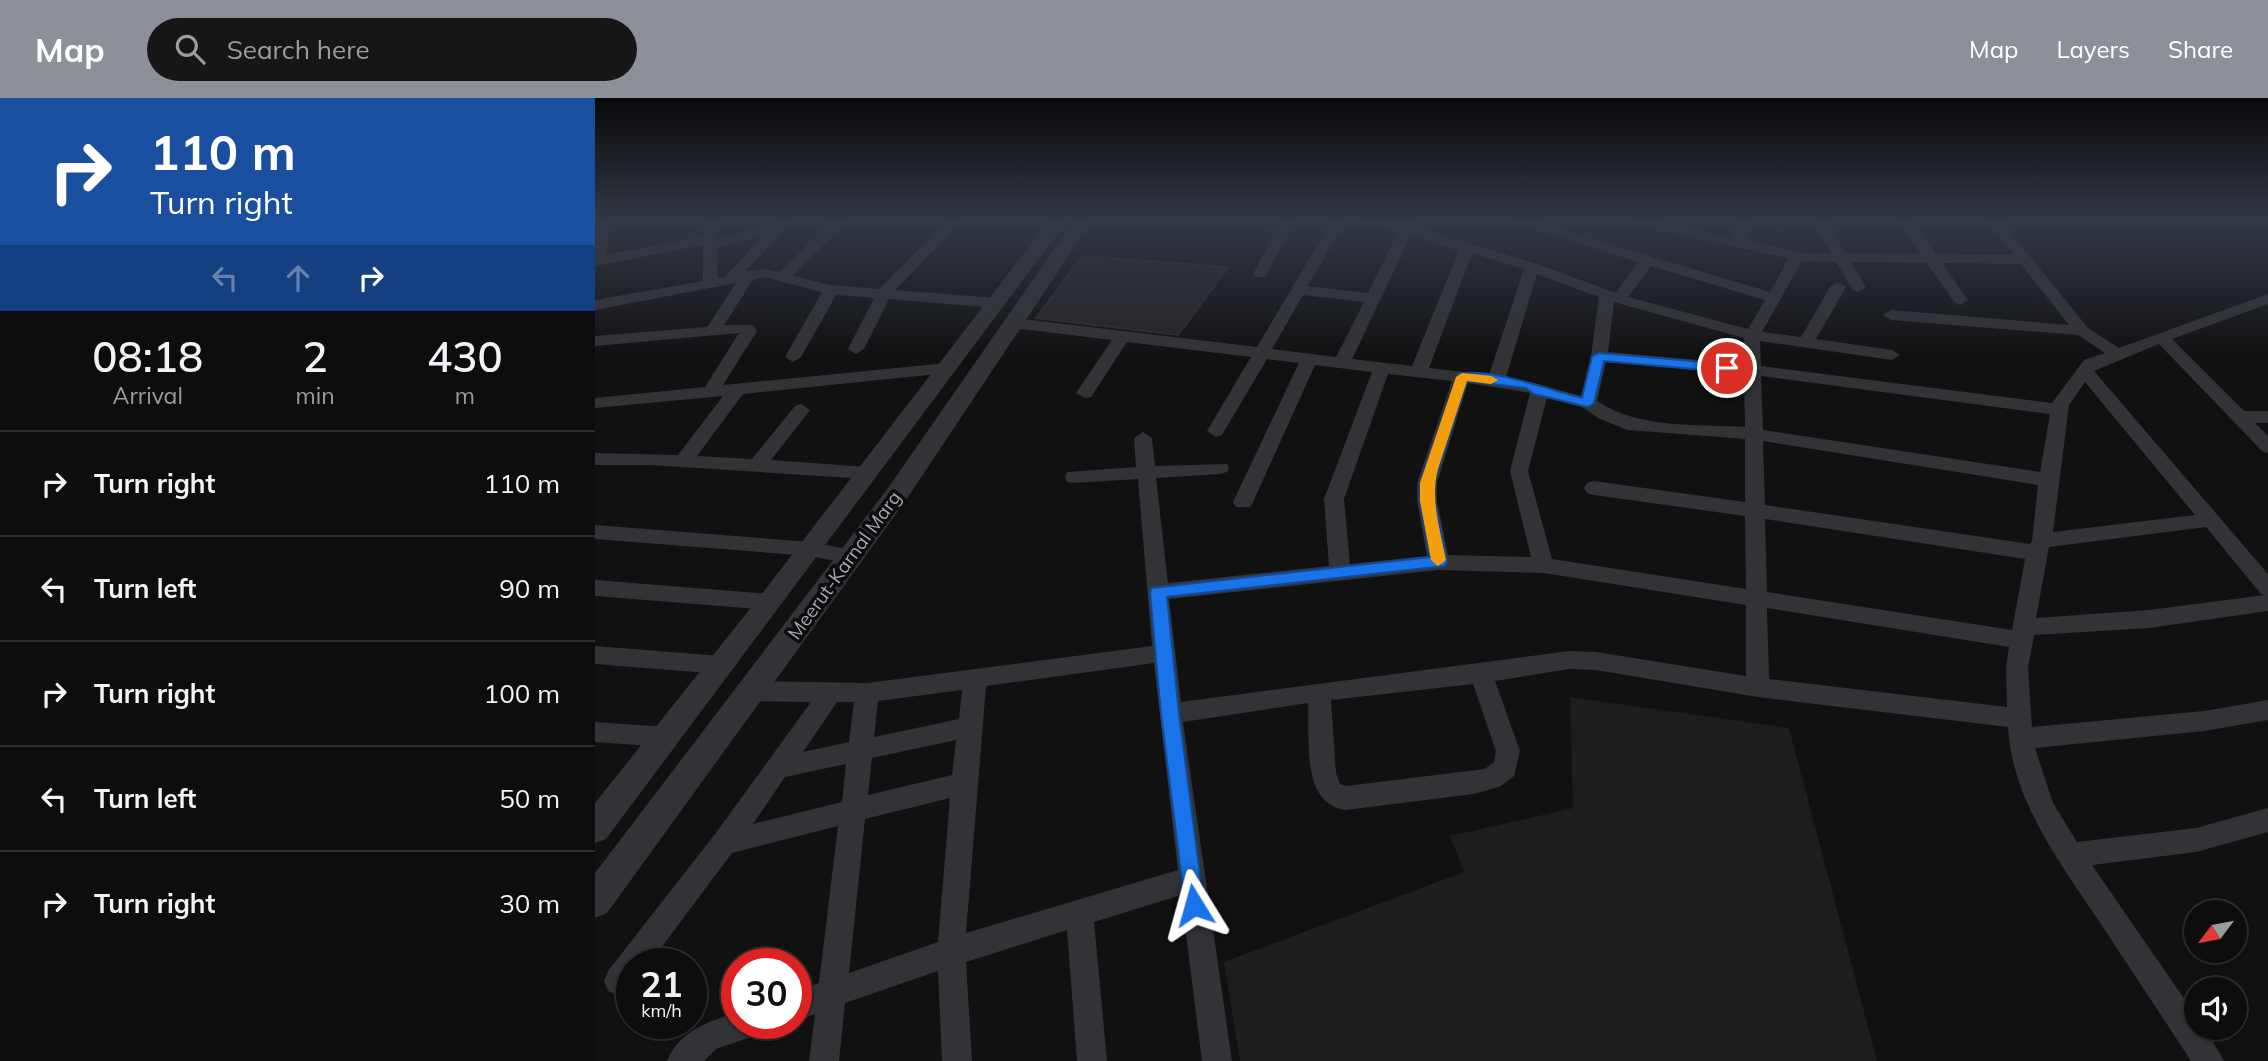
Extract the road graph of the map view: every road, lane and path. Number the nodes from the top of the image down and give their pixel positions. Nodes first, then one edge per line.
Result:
1 (718, 267) edge
2 (742, 267) edge
3 (793, 267) edge
4 (910, 267) edge
5 (1023, 267) edge
6 (1052, 267) edge
7 (1264, 267) edge
8 (1312, 267) edge
9 (1388, 267) edge
10 (1459, 267) edge
11 (1532, 267) joint
12 (1641, 267) edge
13 (1664, 267) edge
14 (1792, 267) edge
15 (1846, 267) edge
16 (1936, 267) edge
17 (2031, 267) edge
18 (1260, 274) dead end
19 (750, 275) junction
20 (783, 277) junction
21 (730, 280) junction
22 (711, 284) junction
23 (1838, 287) dead end
24 (1858, 287) dead end
25 (831, 290) junction
26 (1298, 290) junction
27 (884, 293) junction
28 (1034, 293) junction
29 (1001, 296) junction
30 (1613, 296) junction
31 (1774, 298) junction
32 (1373, 299) junction
33 (2268, 299) edge
34 (1959, 300) dead end
35 (595, 305) edge
36 (1891, 315) dead end
37 (1014, 323) junction
38 (713, 330) junction
39 (2082, 331) junction
40 (1752, 335) junction
41 (1123, 336) junction
42 (2162, 338) junction
43 (595, 341) edge
44 (1806, 343) junction
45 (856, 349) dead end
46 (1262, 353) junction
47 (2118, 354) junction
48 (1892, 355) dead end
49 (793, 356) dead end
50 (1599, 356) junction
51 (1310, 358) junction
52 (1342, 362) junction
53 (1382, 367) junction
54 (947, 368) junction
55 (1753, 370) junction
56 (1419, 371) junction
57 (2085, 371) junction
58 (1462, 377) junction
59 (1496, 381) junction
60 (739, 388) junction
61 (711, 391) junction
62 (1539, 391) junction
63 (1085, 393) dead end
64 (595, 402) edge
65 (1588, 403) junction
66 (801, 410) dead end
67 (2059, 410) junction
68 (2239, 417) junction
69 (2268, 417) edge
70 (1216, 430) dead end
71 (1753, 434) junction
72 (1143, 438) dead end
73 (2268, 447) edge
74 (595, 460) edge
75 (683, 461) junction
76 (757, 466) junction
77 (1220, 468) dead end
78 (1147, 472) junction
79 (867, 473) junction
80 (1074, 477) dead end
81 (2047, 480) junction
82 (1594, 488) dead end
83 (1243, 502) dead end
84 (1754, 510) junction
85 (2208, 520) junction
86 (595, 531) edge
87 (2039, 547) junction
88 (810, 550) junction
89 (851, 556) junction
90 (1439, 562) junction
91 (1544, 565) junction
92 (1340, 573) junction
93 (595, 588) edge
94 (2268, 588) edge
95 (1158, 592) junction
96 (1755, 598) junction
97 (770, 602) junction
98 (2268, 603) edge
99 (2022, 634) junction
100 (1164, 653) junction
101 (595, 655) edge
102 (721, 665) junction
103 (1481, 674) junction
104 (975, 678) junction
105 (1758, 687) junction
106 (751, 691) junction
107 (831, 692) junction
108 (1318, 692) junction
109 (867, 693) junction
110 (2268, 710) edge
111 (1170, 714) junction
112 (969, 727) junction
113 (2020, 729) junction
114 (595, 732) edge
115 (666, 737) junction
116 (861, 750) junction
117 (777, 768) junction
118 (964, 783) junction
119 (854, 810) junction
120 (2268, 820) edge
121 (595, 828) edge
122 (724, 843) junction
123 (2070, 855) junction
124 (1190, 879) junction
125 (595, 901) edge
126 (1079, 912) junction
127 (643, 948) edge
128 (951, 952) junction
129 (832, 993) junction
130 (812, 1000) edge
131 (721, 1032) edge
132 (682, 1061) edge
133 (824, 1061) edge
134 (957, 1061) edge
135 (1092, 1061) edge
136 (1217, 1061) edge
137 (2209, 1061) edge

1 - 22 street
2 - 21 street
3 - 20 street
4 - 27 street
5 - 29 street, Meerut-Karnal Marg
6 - 28 street, Meerut-Karnal Marg
7 - 18 street
8 - 26 street
9 - 32 street
10 - 56 street
11 - 30 street
11 - 59 street
12 - 30 street
13 - 31 street
14 - 31 street
15 - 24 street
16 - 34 street
17 - 39 street
19 - 20 street
19 - 21 street
19 - 38 street
20 - 25 street
21 - 22 street
22 - 35 street
23 - 44 street
25 - 27 street
25 - 49 street
26 - 32 street
26 - 46 street
27 - 29 street
27 - 45 street
28 - 29 street
28 - 37 street, Meerut-Karnal Marg
29 - 54 street, Meerut-Karnal Marg
30 - 40 street
30 - 50 street
31 - 40 street
32 - 52 street
33 - 42 street
36 - 39 street
37 - 41 street
37 - 89 street, Meerut-Karnal Marg
38 - 43 street
38 - 61 street
39 - 47 street
40 - 44 street
40 - 55 street
41 - 46 street
41 - 63 street
42 - 47 street
42 - 68 street
44 - 48 street
46 - 51 street
46 - 70 street
47 - 57 street
50 - 55 street
50 - 65 street
51 - 52 street
51 - 83 street
52 - 53 street
53 - 56 street
53 - 92 street
54 - 60 street
54 - 79 street, Meerut-Karnal Marg
55 - 67 street
55 - 71 street
56 - 58 street
57 - 67 street
57 - 85 street
58 - 59 street
58 - 90 street
59 - 62 street
60 - 61 street
60 - 75 street
61 - 64 street
62 - 65 street
62 - 91 street
65 - 71 street
66 - 76 street
67 - 81 street
68 - 69 street
68 - 73 street
71 - 81 street
71 - 84 street
72 - 78 street
74 - 75 street
75 - 76 street
76 - 79 street
77 - 78 street
78 - 80 street
78 - 95 street
79 - 88 street, Meerut-Karnal Marg
81 - 87 street
82 - 84 street
84 - 87 street
84 - 96 street
85 - 87 street
85 - 94 street
86 - 88 street
87 - 99 street
88 - 89 street
88 - 97 street, Meerut-Karnal Marg
89 - 106 street, Meerut-Karnal Marg
90 - 91 street
90 - 92 street
91 - 96 street
92 - 95 street
93 - 97 street
95 - 100 street
96 - 99 street
96 - 105 street
97 - 102 street, Meerut-Karnal Marg
98 - 99 street
99 - 113 street
100 - 104 street
100 - 111 street
101 - 102 street
102 - 115 street, Meerut-Karnal Marg
103 - 105 street
103 - 108 street
103 - 108 street
104 - 109 street
104 - 112 street
105 - 113 street
106 - 107 street
106 - 125 street, Meerut-Karnal Marg
107 - 109 street
107 - 117 street
108 - 111 street
109 - 116 street
110 - 113 street
111 - 124 street
112 - 116 street
112 - 118 street
113 - 123 street
114 - 115 street
115 - 121 street, Meerut-Karnal Marg
116 - 117 street
116 - 119 street
117 - 122 street
118 - 119 street
118 - 128 street
119 - 122 street
119 - 129 street
120 - 123 street
122 - 127 street
123 - 137 street
124 - 126 street
124 - 136 street
126 - 128 street
126 - 135 street
128 - 129 street
128 - 134 street
129 - 130 street
129 - 133 street
131 - 132 street

